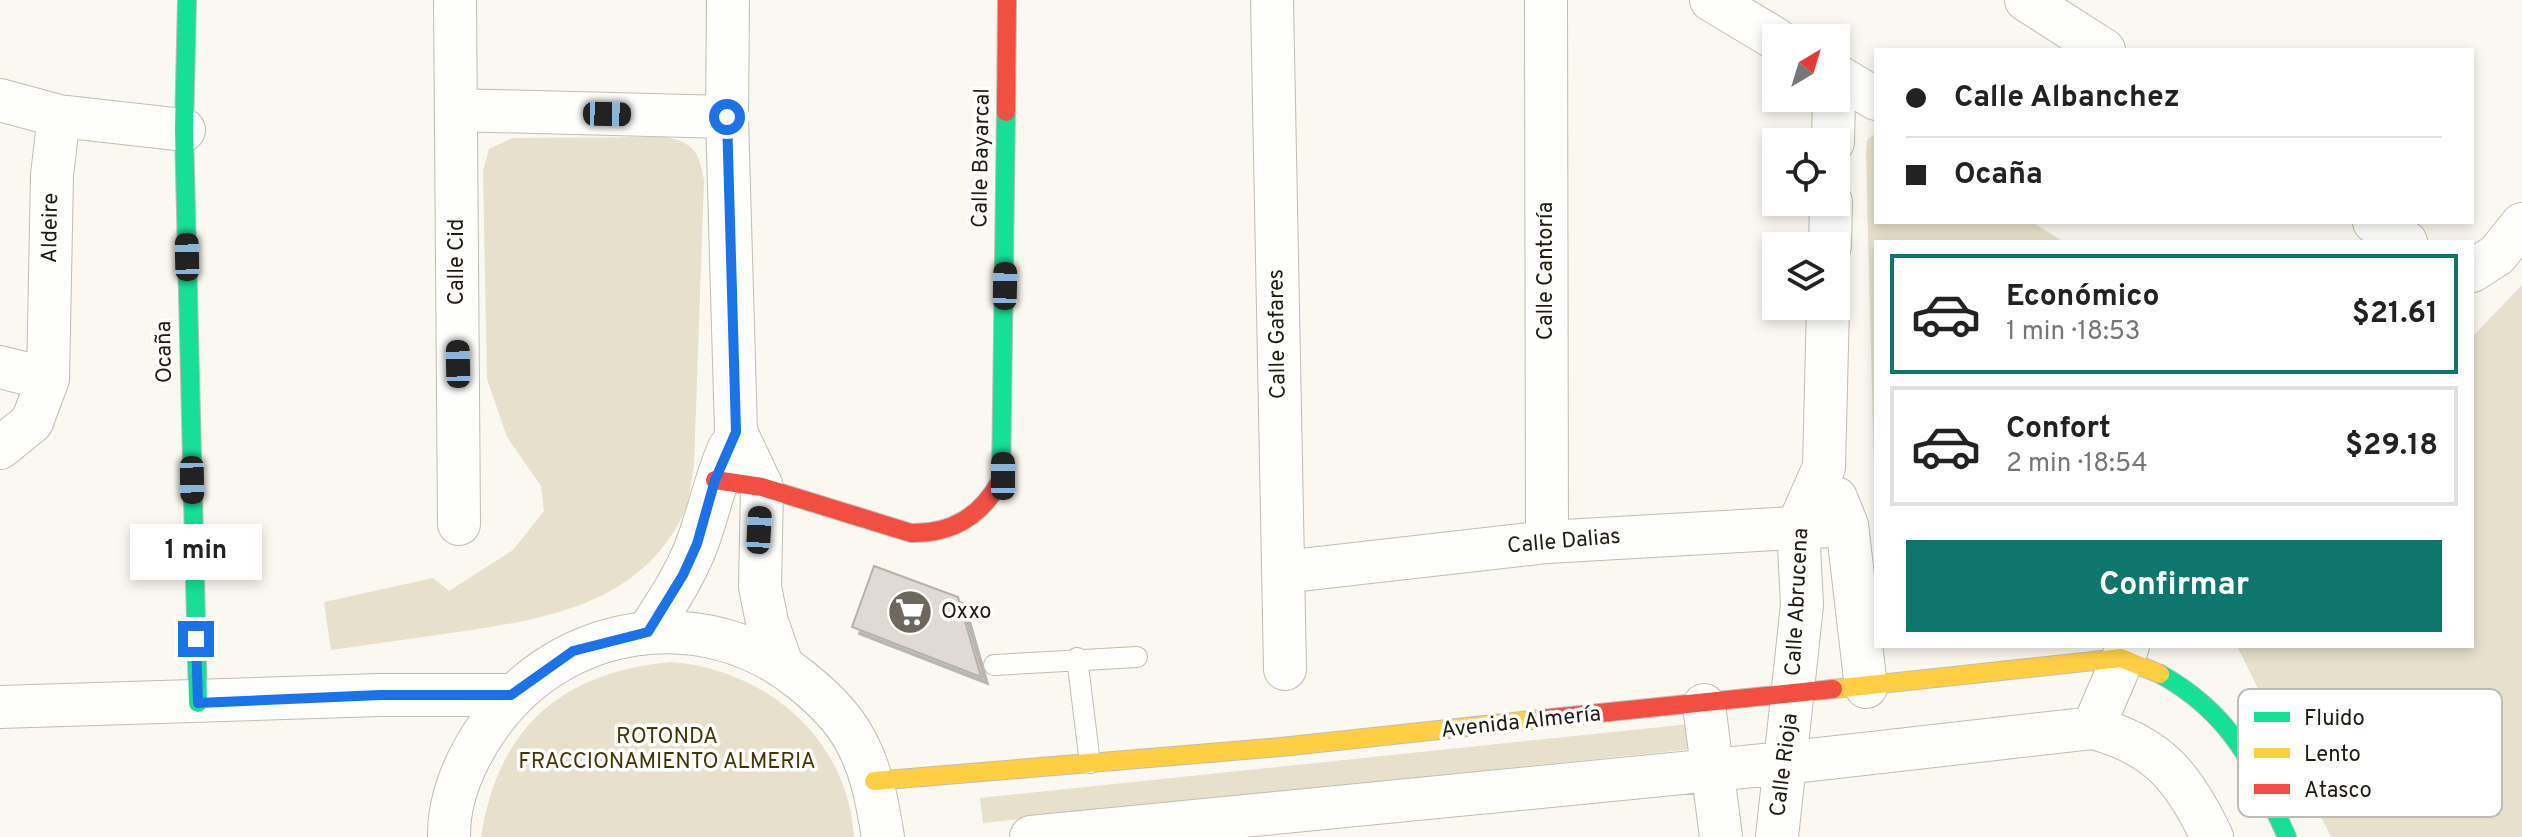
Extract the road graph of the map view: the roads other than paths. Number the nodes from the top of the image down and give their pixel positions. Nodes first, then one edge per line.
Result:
1 (187, 0) edge
2 (455, 0) edge
3 (728, 0) edge
4 (1007, 0) edge
5 (1272, 0) edge
6 (1546, 0) edge
7 (1711, 0) edge
8 (2026, 0) edge
9 (1762, 31) edge
10 (2101, 48) edge
11 (1850, 83) edge
12 (1874, 98) edge
13 (0, 100) edge
14 (456, 110) junction
15 (59, 116) junction
16 (727, 117) junction
17 (184, 130) junction
18 (2377, 224) edge
19 (2522, 224) edge
20 (2403, 240) edge
21 (2474, 270) edge
22 (1828, 320) edge
23 (0, 367) edge
24 (48, 379) junction
25 (736, 432) junction
26 (0, 448) edge
27 (1824, 467) junction
28 (715, 480) junction
29 (762, 487) junction
30 (459, 524) dead end
31 (1847, 525) junction
32 (1798, 526) junction
33 (1547, 542) junction
34 (1283, 572) junction
35 (648, 632) junction
36 (2124, 652) edge
37 (1137, 657) dead end
38 (1077, 658) junction
39 (782, 665) junction
40 (994, 665) dead end
41 (1285, 669) dead end
42 (1866, 687) junction
43 (1793, 694) junction
44 (511, 695) junction
45 (198, 703) junction
46 (1704, 705) junction
47 (0, 707) edge
48 (2093, 728) junction
49 (2238, 740) edge
50 (1090, 763) junction
51 (1784, 763) junction
52 (1712, 768) junction
53 (874, 781) junction
54 (2278, 817) edge
55 (449, 837) edge
56 (883, 837) edge
57 (1031, 837) edge
58 (1721, 837) edge
59 (1777, 837) edge
60 (2212, 837) edge
61 (2287, 837) edge

1 - 17 street, Ocaña
2 - 14 street, Calle Cid
3 - 16 street
4 - 29 street, Calle Bayarcal
5 - 34 street, Calle Gafares
6 - 33 street, Calle Cantoría
7 - 9 street
8 - 10 street
11 - 12 street
13 - 15 street
14 - 16 street
14 - 30 street, Calle Cid
15 - 17 street
15 - 24 street, Aldeire
16 - 25 street
17 - 45 street, Ocaña
18 - 20 street
19 - 21 street
22 - 27 street, Calle Abrucena
23 - 24 street
24 - 26 street, Aldeire
25 - 28 street
25 - 29 street
27 - 31 street, Calle Abrucena
27 - 32 street, Calle Abrucena
28 - 29 street, Calle Bayarcal
28 - 35 street
29 - 39 street
31 - 32 street, Calle Dalias
31 - 42 street, Calle Abrucena
32 - 33 street, Calle Dalias
32 - 43 street, Calle Abrucena
33 - 34 street, Calle Dalias
34 - 41 street, Calle Gafares
35 - 39 street
35 - 44 street
36 - 42 street, Avenida Almería
36 - 48 street
36 - 49 street, Avenida Almería
37 - 38 lane
38 - 40 lane
38 - 50 lane
39 - 53 street
42 - 43 street, Avenida Almería
43 - 46 street, Avenida Almería
43 - 51 street, Calle Rioja
44 - 45 street
44 - 55 street
45 - 47 street
46 - 50 street, Avenida Almería
46 - 52 street
48 - 51 street
48 - 60 street
50 - 53 street, Avenida Almería
51 - 52 street
51 - 59 street, Calle Rioja
52 - 57 street
52 - 58 street
53 - 56 street
54 - 61 street, Avenida Almería

